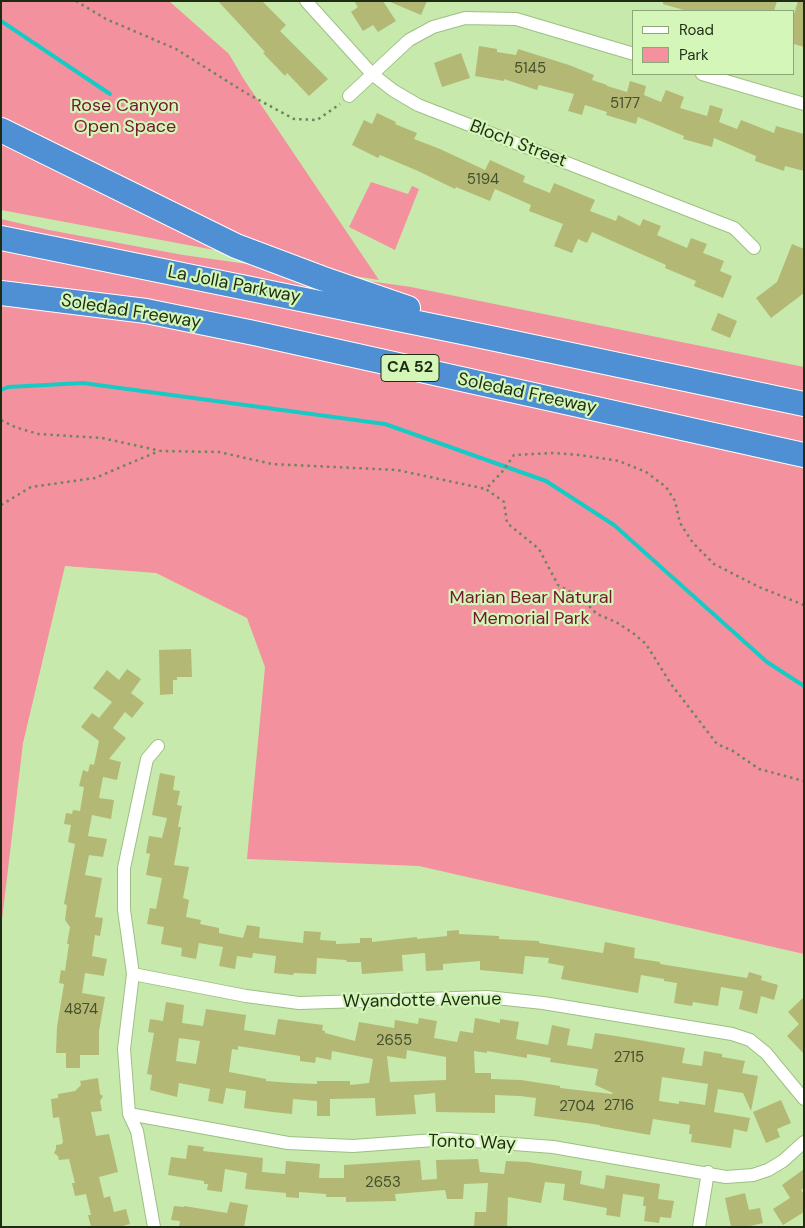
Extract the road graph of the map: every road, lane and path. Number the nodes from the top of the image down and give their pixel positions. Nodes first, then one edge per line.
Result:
1 (76, 1) edge
2 (306, 1) edge
3 (632, 53) edge
4 (372, 74) junction
5 (705, 75) edge
6 (349, 96) joint
7 (804, 104) edge
8 (1, 113) edge
9 (1, 130) edge
10 (109, 183) junction
11 (1, 238) edge
12 (754, 248) dead end
13 (6, 294) edge
14 (467, 333) junction
15 (804, 404) edge
16 (1, 420) edge
17 (161, 451) junction
18 (804, 455) edge
19 (486, 489) junction
20 (1, 505) edge
21 (804, 605) edge
22 (158, 746) dead end
23 (804, 781) edge
24 (133, 974) junction
25 (804, 1099) edge
26 (129, 1114) junction
27 (804, 1142) edge
28 (708, 1172) junction
29 (154, 1227) edge
30 (699, 1227) edge

1 - 6 path
2 - 4 street, Bloch Street
3 - 4 street
4 - 6 street
4 - 12 street, Bloch Street
5 - 7 street
8 - 10 highway
9 - 10 highway
10 - 14 highway
11 - 14 highway, La Jolla Parkway
13 - 18 highway, Soledad Freeway / CA 52
14 - 15 highway
16 - 17 path
17 - 19 path
17 - 20 path
19 - 21 path
19 - 23 path
22 - 24 street
24 - 25 street, Wyandotte Avenue
24 - 26 street
26 - 28 street, Tonto Way
26 - 29 street
27 - 28 street, Tonto Way
28 - 30 street

